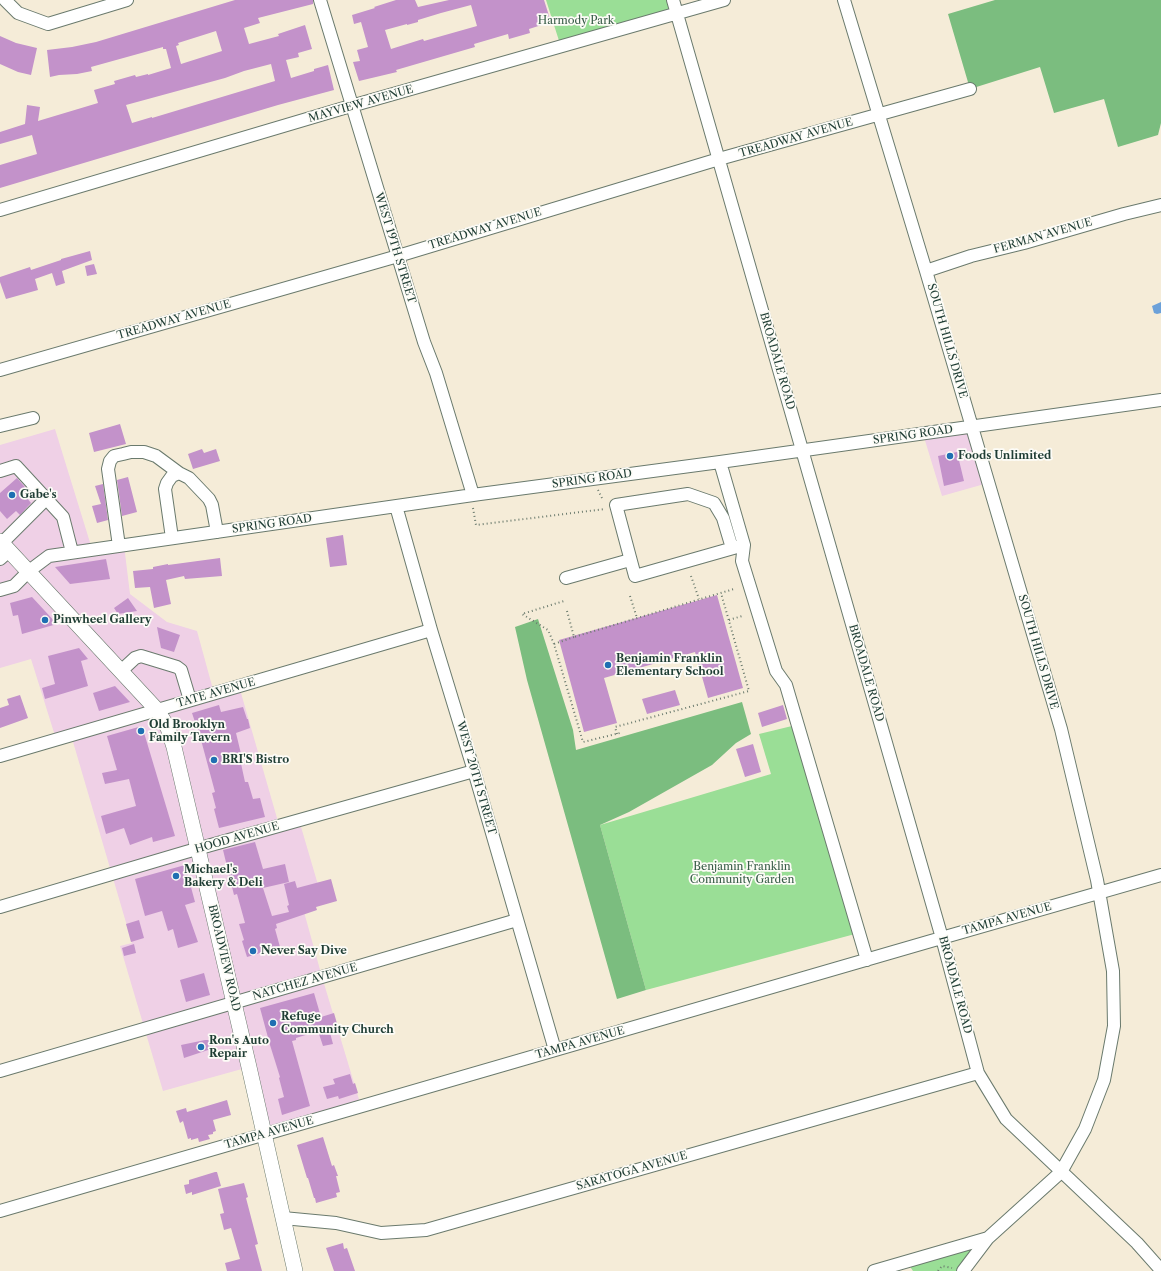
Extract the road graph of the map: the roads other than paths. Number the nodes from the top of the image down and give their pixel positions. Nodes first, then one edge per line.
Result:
1 (5, 0) edge
2 (127, 0) edge
3 (320, 0) edge
4 (673, 0) edge
5 (724, 0) edge
6 (844, 0) edge
7 (677, 14) junction
8 (970, 89) dead end
9 (352, 106) junction
10 (879, 115) junction
11 (719, 159) junction
12 (1161, 205) edge
13 (0, 210) edge
14 (398, 256) junction
15 (926, 270) junction
16 (0, 370) edge
17 (1161, 400) edge
18 (33, 418) dead end
19 (0, 426) edge
20 (972, 427) junction
21 (803, 450) junction
22 (720, 462) junction
23 (0, 470) edge
24 (179, 473) junction
25 (473, 495) junction
26 (46, 499) junction
27 (396, 506) junction
28 (217, 532) junction
29 (172, 538) junction
30 (119, 546) junction
31 (738, 546) junction
32 (3, 548) edge
33 (72, 552) junction
34 (630, 560) junction
35 (29, 571) junction
36 (566, 578) dead end
37 (0, 590) edge
38 (431, 630) junction
39 (121, 671) junction
40 (190, 700) junction
41 (157, 710) junction
42 (0, 756) edge
43 (474, 770) junction
44 (198, 848) junction
45 (1161, 875) edge
46 (1099, 893) junction
47 (0, 907) edge
48 (517, 920) junction
49 (942, 938) junction
50 (867, 960) junction
51 (234, 1002) junction
52 (555, 1050) junction
53 (0, 1071) edge
54 (978, 1073) junction
55 (264, 1134) junction
56 (1061, 1172) junction
57 (0, 1211) edge
58 (283, 1218) junction
59 (988, 1238) junction
60 (910, 1266) edge
61 (959, 1270) edge
62 (1161, 1270) edge
63 (295, 1271) edge
64 (874, 1271) edge

1 - 2 street
3 - 9 street, WEST 19TH STREET
4 - 7 street, BROADALE ROAD
5 - 7 street, MAYVIEW AVENUE
6 - 10 street, SOUTH HILLS DRIVE
7 - 9 street, MAYVIEW AVENUE
7 - 11 street, BROADALE ROAD
8 - 10 street, TREADWAY AVENUE
9 - 13 street, MAYVIEW AVENUE
9 - 14 street, WEST 19TH STREET
10 - 11 street, TREADWAY AVENUE
10 - 15 street, SOUTH HILLS DRIVE
11 - 14 street, TREADWAY AVENUE
11 - 21 street, BROADALE ROAD
12 - 15 street, FERMAN AVENUE
14 - 16 street, TREADWAY AVENUE
14 - 25 street, WEST 19TH STREET
15 - 20 street, SOUTH HILLS DRIVE
17 - 20 street, SPRING ROAD
18 - 19 street
20 - 21 street, SPRING ROAD
20 - 46 street, SOUTH HILLS DRIVE
21 - 22 street, SPRING ROAD
21 - 49 street, BROADALE ROAD
22 - 25 street, SPRING ROAD
22 - 31 street
23 - 26 street
24 - 28 street
24 - 29 street
24 - 30 street
25 - 27 street, SPRING ROAD
26 - 32 street
26 - 33 street
27 - 28 street, SPRING ROAD
27 - 38 street, WEST 20TH STREET
28 - 29 street, SPRING ROAD
29 - 30 street, SPRING ROAD
30 - 33 street, SPRING ROAD
31 - 34 street
31 - 34 street
31 - 50 street
32 - 35 main road, BROADVIEW ROAD
33 - 35 street, SPRING ROAD
34 - 36 street
35 - 37 street, SPRING ROAD
35 - 39 main road, BROADVIEW ROAD
38 - 40 street, TATE AVENUE
38 - 43 street, WEST 20TH STREET
39 - 40 street
39 - 41 main road, BROADVIEW ROAD
40 - 41 street, TATE AVENUE
41 - 42 street, TATE AVENUE
41 - 44 main road, BROADVIEW ROAD
43 - 44 street, HOOD AVENUE
43 - 48 street, WEST 20TH STREET
44 - 47 street, HOOD AVENUE
44 - 51 main road, BROADVIEW ROAD
45 - 46 street, TAMPA AVENUE
46 - 49 street, TAMPA AVENUE
46 - 56 street, SOUTH HILLS DRIVE
48 - 51 street, NATCHEZ AVENUE
48 - 52 street, WEST 20TH STREET
49 - 50 street, TAMPA AVENUE
49 - 54 street, BROADALE ROAD
50 - 52 street, TAMPA AVENUE
51 - 53 street, NATCHEZ AVENUE
51 - 55 main road, BROADVIEW ROAD
52 - 55 street, TAMPA AVENUE
54 - 56 street, BROADALE ROAD
54 - 58 street, SARATOGA AVENUE
55 - 57 street, TAMPA AVENUE
55 - 58 main road, BROADVIEW ROAD
56 - 59 street, SOUTH HILLS DRIVE
56 - 62 street, BROADALE ROAD
58 - 63 main road, BROADVIEW ROAD
59 - 60 street
59 - 61 street, SOUTH HILLS DRIVE
60 - 64 street

